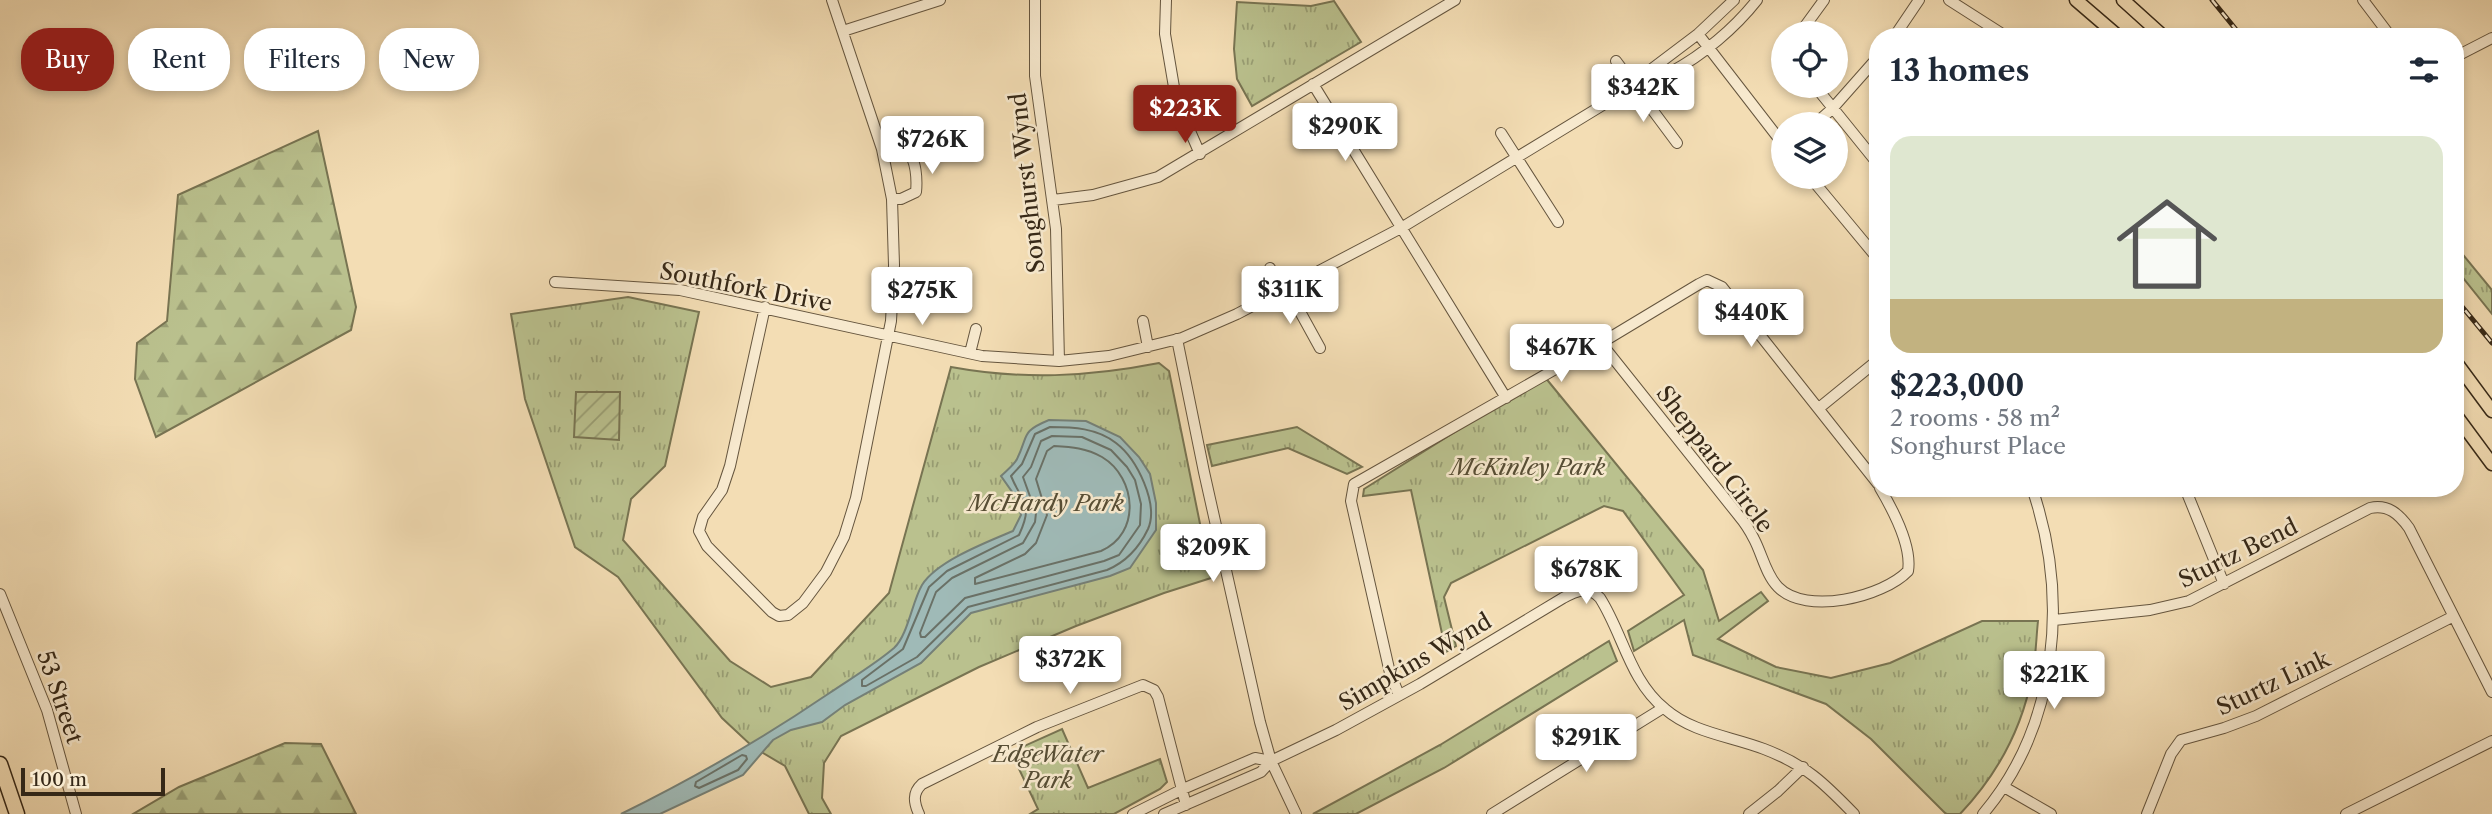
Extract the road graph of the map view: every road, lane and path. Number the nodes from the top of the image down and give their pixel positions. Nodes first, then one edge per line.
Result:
1 (832, 0) edge
2 (940, 0) edge
3 (1035, 0) edge
4 (1166, 0) edge
5 (1455, 0) edge
6 (1734, 0) edge
7 (1757, 0) edge
8 (1824, 0) edge
9 (1919, 0) edge
10 (1949, 0) edge
11 (2076, 0) edge
12 (2123, 0) edge
13 (2363, 0) edge
14 (1809, 21) edge
15 (1900, 28) edge
16 (1993, 28) edge
17 (2109, 28) edge
18 (2154, 28) edge
19 (2384, 28) edge
20 (843, 31) junction
21 (1698, 34) junction
22 (2492, 38) edge
23 (1708, 47) junction
24 (2464, 52) edge
25 (1616, 61) dead end
26 (1869, 67) edge
27 (1313, 85) junction
28 (1634, 86) junction
29 (1824, 98) edge
30 (1832, 109) junction
31 (1829, 112) edge
32 (1771, 128) edge
33 (1501, 133) dead end
34 (1676, 143) dead end
35 (882, 149) junction
36 (1869, 153) edge
37 (1200, 154) junction
38 (1517, 158) junction
39 (1820, 189) edge
40 (892, 199) junction
41 (1053, 201) junction
42 (1558, 222) dead end
43 (1401, 228) junction
44 (1869, 248) edge
45 (1270, 268) dead end
46 (555, 282) dead end
47 (1284, 290) junction
48 (765, 307) junction
49 (1143, 320) dead end
50 (976, 329) dead end
51 (889, 336) junction
52 (1177, 340) junction
53 (1601, 343) junction
54 (1148, 347) junction
55 (1320, 348) dead end
56 (970, 353) junction
57 (1059, 361) junction
58 (1869, 367) edge
59 (2464, 373) edge
60 (1506, 398) junction
61 (1819, 408) junction
62 (2492, 411) edge
63 (2464, 426) edge
64 (2492, 464) edge
65 (1869, 473) edge
66 (1884, 497) edge
67 (2035, 497) edge
68 (2189, 497) edge
69 (2224, 584) junction
70 (0, 594) edge
71 (2452, 617) junction
72 (2054, 620) junction
73 (2492, 692) edge
74 (1399, 695) junction
75 (1663, 708) junction
76 (2492, 741) edge
77 (1271, 761) junction
78 (0, 764) edge
79 (1803, 767) junction
80 (2004, 787) junction
81 (1183, 789) junction
82 (1186, 805) junction
83 (17, 814) edge
84 (76, 814) edge
85 (919, 814) edge
86 (1133, 814) edge
87 (1164, 814) edge
88 (1296, 814) edge
89 (1492, 814) edge
90 (1749, 814) edge
91 (1854, 814) edge
92 (1983, 814) edge
93 (2051, 814) edge
94 (2147, 814) edge
95 (2346, 814) edge

1 - 20 street
2 - 20 street
3 - 41 street, Songhurst Wynd
4 - 37 street
5 - 27 street
6 - 21 street, Southfork Drive
7 - 23 street, Southfork Drive
8 - 14 street
9 - 15 street
10 - 16 street
11 - 17 main road
12 - 18 main road
13 - 19 street
20 - 35 street
21 - 23 street
21 - 28 street, Southfork Drive
22 - 24 street
23 - 28 street, Southfork Drive
23 - 32 street
25 - 28 street
26 - 30 street
27 - 37 street
27 - 43 street
28 - 34 street
28 - 38 street, Southfork Drive
29 - 30 street
30 - 31 street
30 - 36 street
33 - 38 street
35 - 40 street
35 - 40 street
37 - 41 street
38 - 42 street
38 - 43 street, Southfork Drive
39 - 44 street
40 - 51 street
41 - 57 street, Songhurst Wynd
43 - 47 street, Southfork Drive
43 - 60 street
45 - 47 street
46 - 48 street, Southfork Drive
47 - 52 street, Southfork Drive
47 - 55 street
48 - 51 street, Southfork Drive
48 - 51 street
49 - 54 street
50 - 56 street
51 - 56 street, Southfork Drive
52 - 54 street, Southfork Drive
52 - 77 street
53 - 60 street, Sheppard Circle
53 - 61 street, Sheppard Circle
53 - 66 street, Sheppard Circle
54 - 57 street, Southfork Drive
56 - 57 street, Southfork Drive
58 - 61 street
59 - 62 main road
60 - 74 street, Sheppard Circle
61 - 65 street, Sheppard Circle
63 - 64 main road
67 - 72 street
68 - 69 street
69 - 71 street, Sturtz Bend
69 - 72 street, Sturtz Bend
70 - 84 street, 53 Street
71 - 73 street, Sturtz Bend
71 - 94 street, Sturtz Link
72 - 80 street
74 - 75 street, Simpkins Wynd
74 - 77 street, Simpkins Wynd
75 - 79 street, Simpkins Wynd
75 - 89 street
76 - 95 street
77 - 81 street
77 - 82 street
77 - 88 street
78 - 83 highway
79 - 90 street
79 - 91 street, Simpkins Wynd
80 - 92 street
80 - 93 street
81 - 82 street
81 - 85 street
81 - 86 street
82 - 87 street

